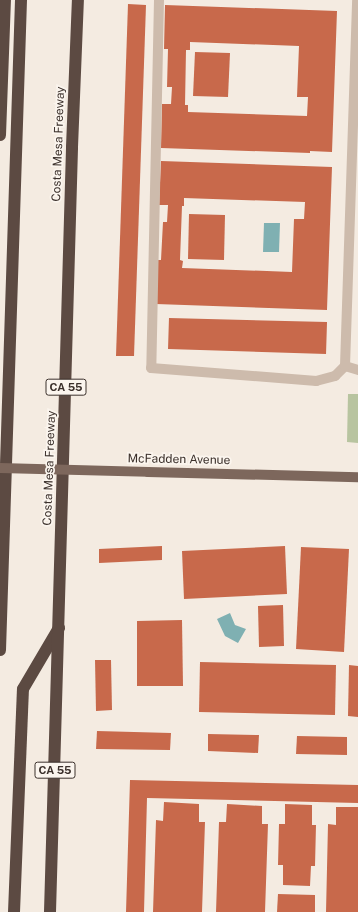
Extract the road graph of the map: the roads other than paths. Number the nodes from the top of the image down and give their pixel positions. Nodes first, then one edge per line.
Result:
1 (5, 0) edge
2 (21, 0) edge
3 (78, 0) edge
4 (159, 0) edge
5 (357, 0) edge
6 (0, 135) edge
7 (345, 366) junction
8 (358, 370) edge
9 (0, 468) edge
10 (358, 477) edge
11 (59, 627) junction
12 (0, 650) edge
13 (51, 895) junction
14 (14, 912) edge
15 (50, 912) edge
16 (57, 912) edge

1 - 6 highway
2 - 12 highway
3 - 11 highway, Costa Mesa Freeway / CA 55
4 - 7 lane
5 - 7 lane
7 - 8 lane
9 - 10 main road, McFadden Avenue, bridge
11 - 13 highway, Costa Mesa Freeway / CA 55
11 - 14 highway, CA 55
13 - 15 highway, Costa Mesa Freeway / CA 55
13 - 16 highway

